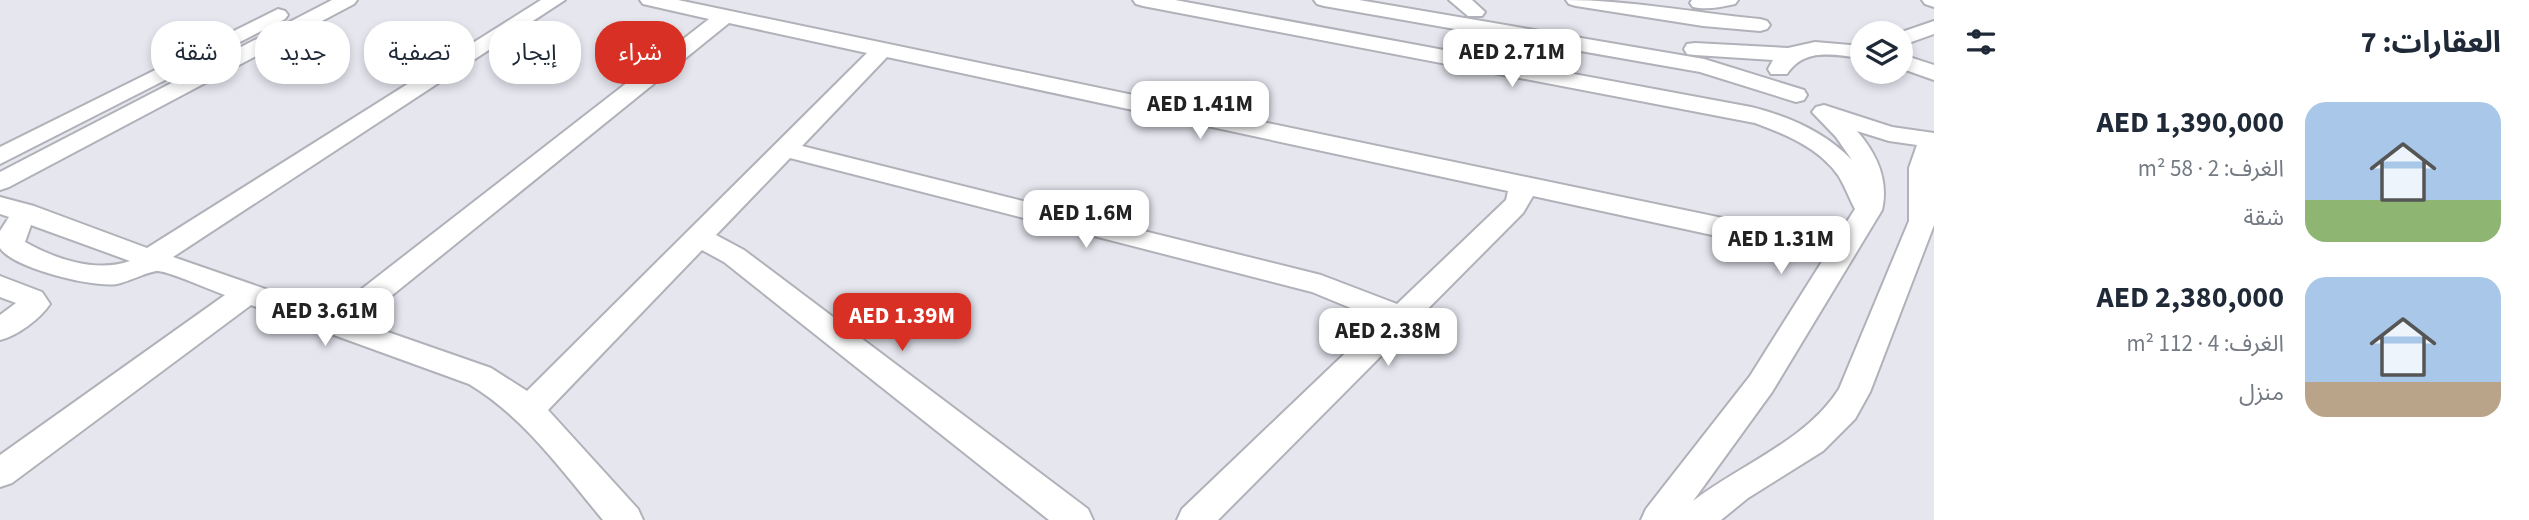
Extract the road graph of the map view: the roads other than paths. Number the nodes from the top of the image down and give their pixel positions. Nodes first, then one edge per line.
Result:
1 (307, 0) edge
2 (347, 0) edge
3 (555, 0) edge
4 (650, 0) edge
5 (1143, 0) edge
6 (1324, 0) edge
7 (1576, 0) edge
8 (1728, 0) edge
9 (1698, 1) edge
10 (1401, 3) edge
11 (1467, 6) edge
12 (725, 16) junction
13 (1248, 19) junction
14 (1731, 23) junction
15 (1760, 25) dead end
16 (1934, 27) edge
17 (1913, 35) edge
18 (241, 42) edge
19 (241, 46) edge
20 (1850, 49) edge
21 (882, 50) junction
22 (1789, 55) junction
23 (1913, 65) edge
24 (1934, 73) edge
25 (175, 84) edge
26 (1796, 95) junction
27 (1824, 112) junction
28 (1934, 140) edge
29 (785, 149) junction
30 (1521, 187) junction
31 (8, 189) edge
32 (1869, 210) junction
33 (698, 236) junction
34 (1760, 236) junction
35 (1849, 243) junction
36 (154, 259) junction
37 (1827, 278) junction
38 (0, 286) edge
39 (247, 293) junction
40 (1401, 318) junction
41 (335, 325) junction
42 (0, 330) edge
43 (528, 410) junction
44 (0, 474) edge
45 (625, 520) edge
46 (1075, 520) edge
47 (1195, 520) edge
48 (1659, 520) edge
49 (1695, 520) edge

1 - 18 street
2 - 19 street
3 - 36 street
4 - 12 street
5 - 13 street
6 - 10 street
7 - 14 street
8 - 9 street
9 - 14 street
10 - 11 street
10 - 13 street
10 - 26 street
11 - 22 street
12 - 21 street
12 - 41 street
13 - 32 street
14 - 15 street
16 - 17 street
20 - 22 street
21 - 29 street
21 - 30 street
22 - 26 street
23 - 24 street
25 - 31 street
26 - 27 street
27 - 28 street
27 - 32 street
28 - 49 street
29 - 33 street
29 - 40 street
30 - 34 street
30 - 40 street
31 - 36 street
31 - 36 street
32 - 35 street
33 - 43 street
33 - 46 street
34 - 35 street
34 - 37 street
35 - 37 street
36 - 39 street
37 - 48 street
38 - 42 street
39 - 41 street
39 - 44 street
40 - 47 street
41 - 43 street
43 - 45 street

